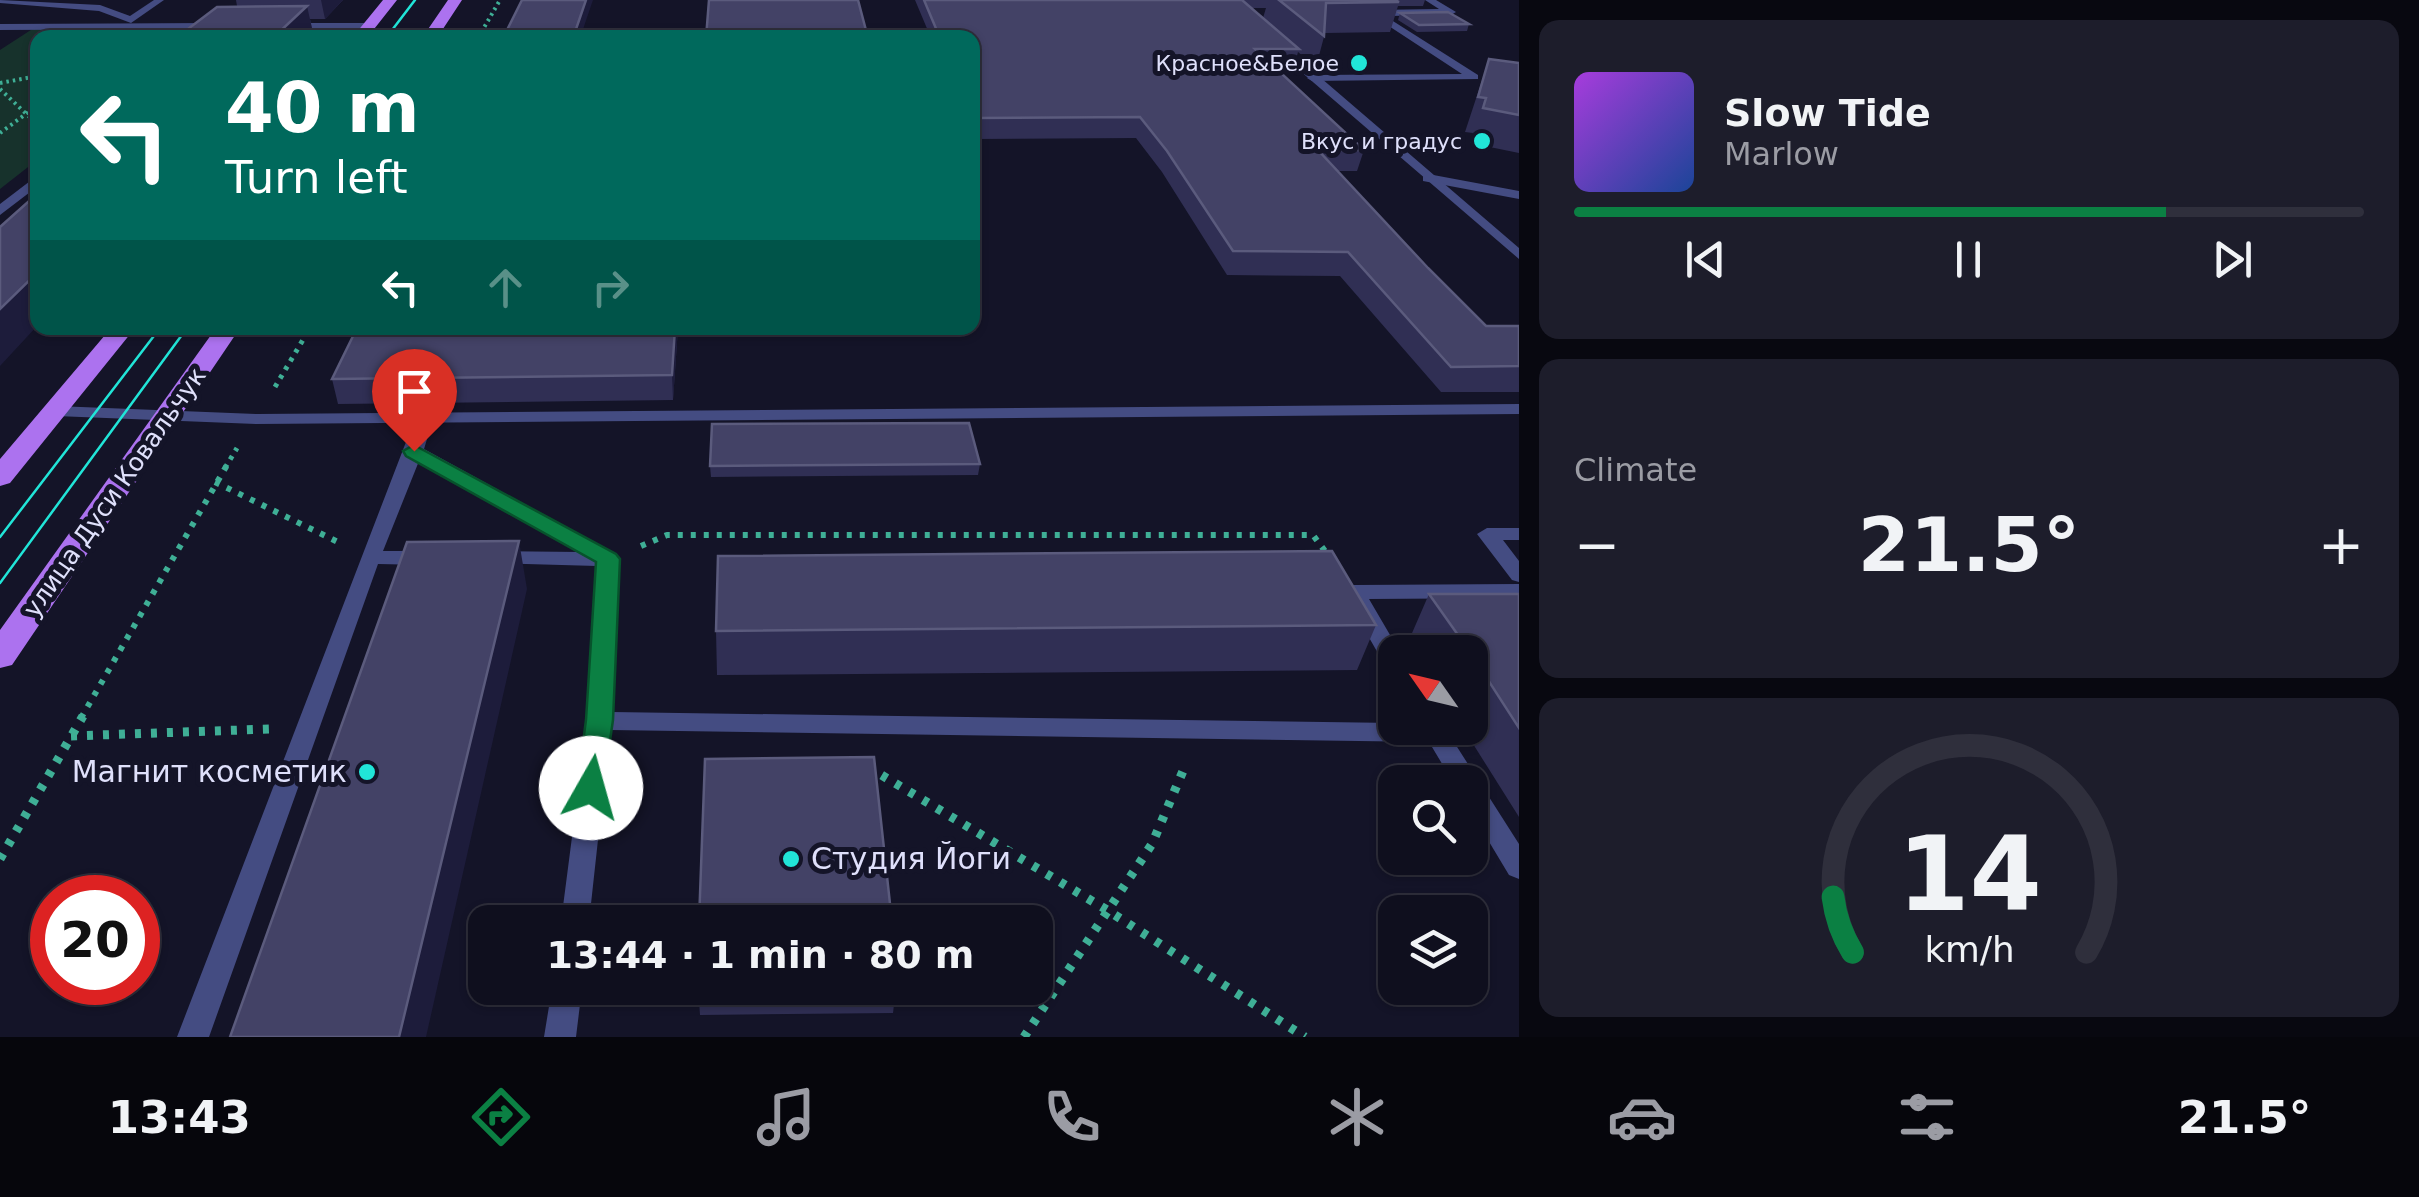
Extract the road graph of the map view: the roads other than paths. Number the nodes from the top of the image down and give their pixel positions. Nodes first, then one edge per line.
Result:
1 (0, 0) edge
2 (160, 0) edge
3 (390, 0) edge
4 (455, 0) edge
5 (1429, 0) edge
6 (1357, 14) dead end
7 (1374, 14) junction
8 (0, 26) edge
9 (274, 26) edge
10 (217, 30) edge
11 (333, 30) edge
12 (365, 30) edge
13 (434, 30) edge
14 (1271, 40) edge
15 (1474, 77) junction
16 (1312, 78) junction
17 (1489, 79) edge
18 (1428, 178) junction
19 (30, 186) edge
20 (1519, 195) edge
21 (0, 211) edge
22 (1519, 255) edge
23 (117, 335) edge
24 (223, 335) edge
25 (1519, 410) edge
26 (56, 411) junction
27 (167, 416) junction
28 (425, 416) junction
29 (414, 451) junction
30 (0, 477) edge
31 (1519, 534) edge
32 (370, 557) junction
33 (608, 559) junction
34 (1519, 576) edge
35 (1519, 590) edge
36 (1379, 635) edge
37 (0, 656) edge
38 (600, 720) junction
39 (1378, 730) edge
40 (1488, 818) edge
41 (1519, 868) edge
42 (576, 905) edge
43 (564, 1005) edge
44 (193, 1037) edge
45 (560, 1037) edge

1 - 2 street
3 - 12 main road
4 - 13 main road
5 - 7 street
6 - 7 street
7 - 15 street
8 - 10 street
9 - 11 street
14 - 16 street
15 - 16 street
15 - 17 street
16 - 18 street
18 - 20 street
18 - 22 street
19 - 21 street
23 - 26 main road
24 - 27 main road, улица Дуси Ковальчук
25 - 28 street
26 - 27 street
26 - 30 main road
27 - 28 street
27 - 37 main road, улица Дуси Ковальчук
28 - 29 street
29 - 32 street
29 - 33 street
31 - 34 street
32 - 33 street
32 - 44 street
33 - 38 street
35 - 36 street
38 - 39 street
38 - 42 street
40 - 41 street
43 - 45 street

